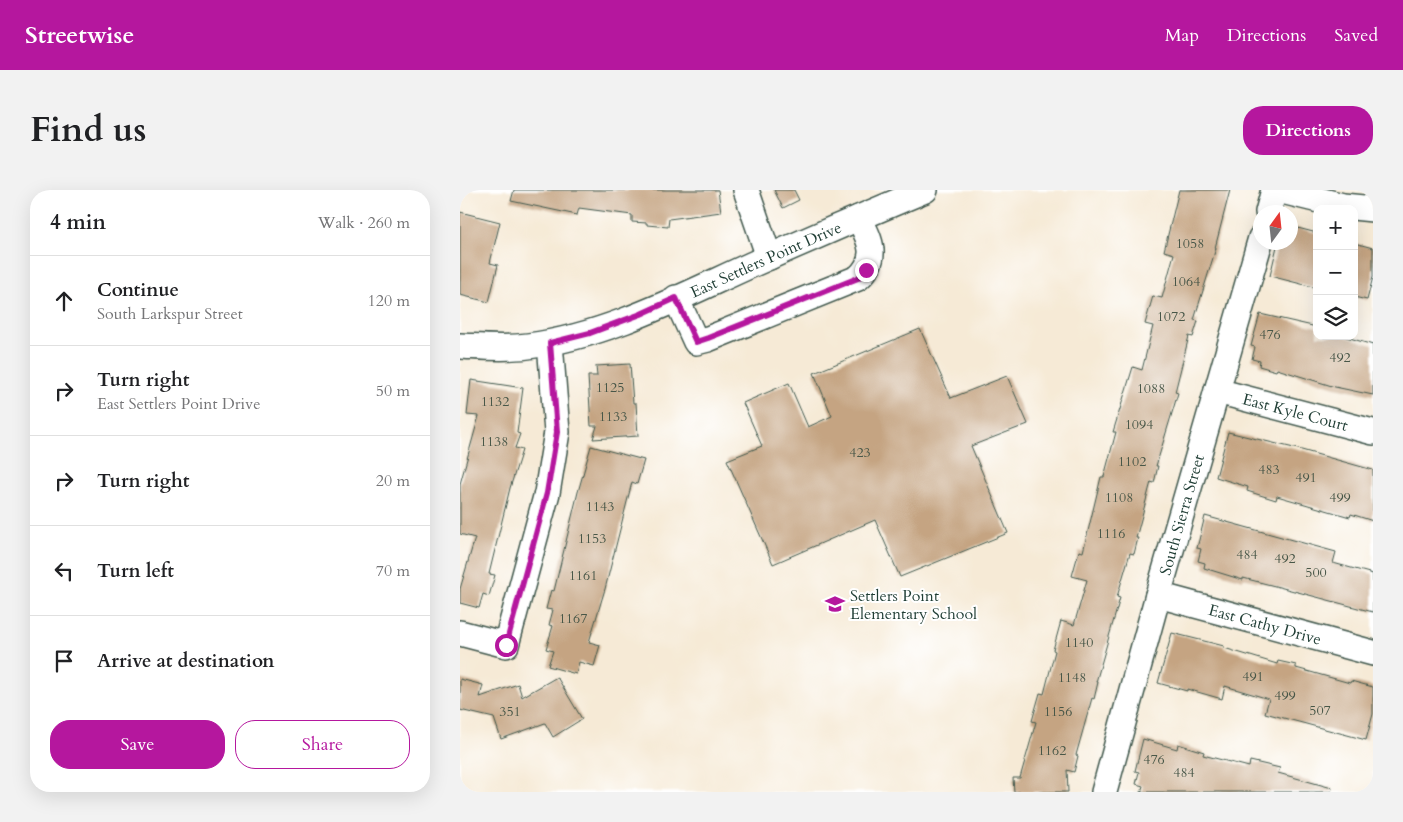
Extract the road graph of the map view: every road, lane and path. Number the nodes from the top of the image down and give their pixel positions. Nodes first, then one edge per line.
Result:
1 (746, 190) edge
2 (925, 190) edge
3 (1276, 190) edge
4 (1271, 205) edge
5 (1373, 208) edge
6 (859, 218) junction
7 (1257, 250) edge
8 (769, 257) junction
9 (676, 298) junction
10 (550, 343) junction
11 (460, 346) edge
12 (1217, 392) junction
13 (1373, 432) edge
14 (1158, 595) junction
15 (460, 633) edge
16 (1373, 653) edge
17 (1104, 792) edge

1 - 8 street
2 - 6 street, East Settlers Point Drive
3 - 4 street
3 - 5 street
6 - 8 street, East Settlers Point Drive
6 - 9 street
7 - 12 street, South Sierra Street
8 - 9 street, East Settlers Point Drive
9 - 10 street, East Settlers Point Drive
10 - 11 street, East Settlers Point Drive
10 - 15 street
12 - 13 street, East Kyle Court
12 - 14 street, South Sierra Street
14 - 16 street, East Cathy Drive
14 - 17 street, South Sierra Street

